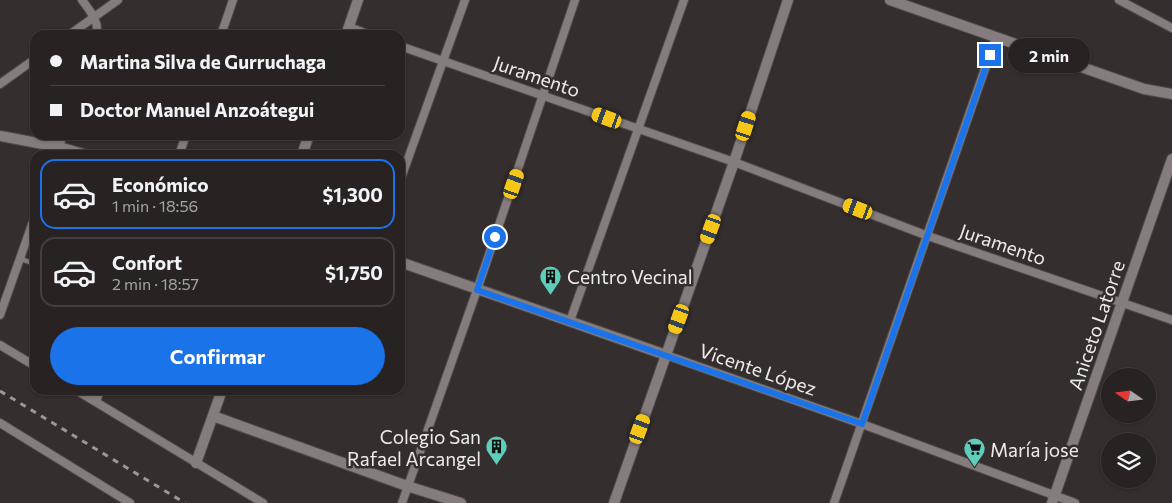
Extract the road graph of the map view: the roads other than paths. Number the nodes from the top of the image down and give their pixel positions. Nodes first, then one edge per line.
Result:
1 (82, 0) edge
2 (118, 0) edge
3 (233, 0) edge
4 (358, 0) edge
5 (465, 0) edge
6 (575, 0) edge
7 (684, 0) edge
8 (788, 0) edge
9 (890, 0) edge
10 (1119, 0) edge
11 (95, 17) junction
12 (1172, 28) edge
13 (76, 30) edge
14 (98, 30) edge
15 (222, 30) edge
16 (347, 30) edge
17 (996, 37) junction
18 (405, 48) edge
19 (444, 62) junction
20 (30, 63) edge
21 (0, 84) edge
22 (1172, 94) edge
23 (544, 95) junction
24 (639, 130) junction
25 (0, 136) edge
26 (54, 150) edge
27 (1172, 159) edge
28 (734, 162) junction
29 (405, 167) edge
30 (30, 230) edge
31 (928, 236) junction
32 (20, 259) junction
33 (30, 262) edge
34 (405, 264) edge
35 (477, 290) junction
36 (1123, 303) junction
37 (0, 315) edge
38 (1172, 320) edge
39 (570, 321) junction
40 (0, 345) edge
41 (666, 355) junction
42 (30, 363) edge
43 (84, 395) edge
44 (98, 395) edge
45 (220, 395) edge
46 (96, 402) junction
47 (213, 416) junction
48 (0, 423) edge
49 (862, 424) junction
50 (196, 463) junction
51 (407, 486) junction
52 (1053, 499) edge
53 (130, 503) edge
54 (263, 503) edge
55 (402, 503) edge
56 (461, 503) edge
57 (614, 503) edge
58 (834, 503) edge
59 (1075, 503) edge

1 - 11 street
2 - 11 street
3 - 15 street
4 - 16 street
5 - 19 street
6 - 23 street
7 - 24 street
8 - 28 street
9 - 17 street
10 - 12 street
11 - 13 street
11 - 14 street
17 - 22 street
17 - 31 street
18 - 19 street, Juramento
19 - 23 street, Juramento
19 - 29 street
20 - 21 street
23 - 24 street, Juramento
23 - 35 street
24 - 28 street, Juramento
24 - 39 street
25 - 26 street
27 - 36 street, Aniceto Latorre
28 - 31 street, Juramento
28 - 41 street
30 - 32 street
31 - 36 street, Juramento
31 - 49 street
32 - 33 lane
32 - 37 street
34 - 35 street, Vicente López
35 - 39 street, Vicente López
35 - 51 street
36 - 38 street, Juramento
36 - 52 street, Aniceto Latorre
39 - 41 street, Vicente López
40 - 42 street
41 - 49 street, Vicente López
41 - 57 street
43 - 46 street
44 - 46 street
45 - 47 street
46 - 50 street
47 - 50 street
47 - 51 street
48 - 53 street
49 - 52 street, Vicente López
49 - 58 street
50 - 54 street
51 - 55 street
51 - 56 street
52 - 59 street, Vicente López

